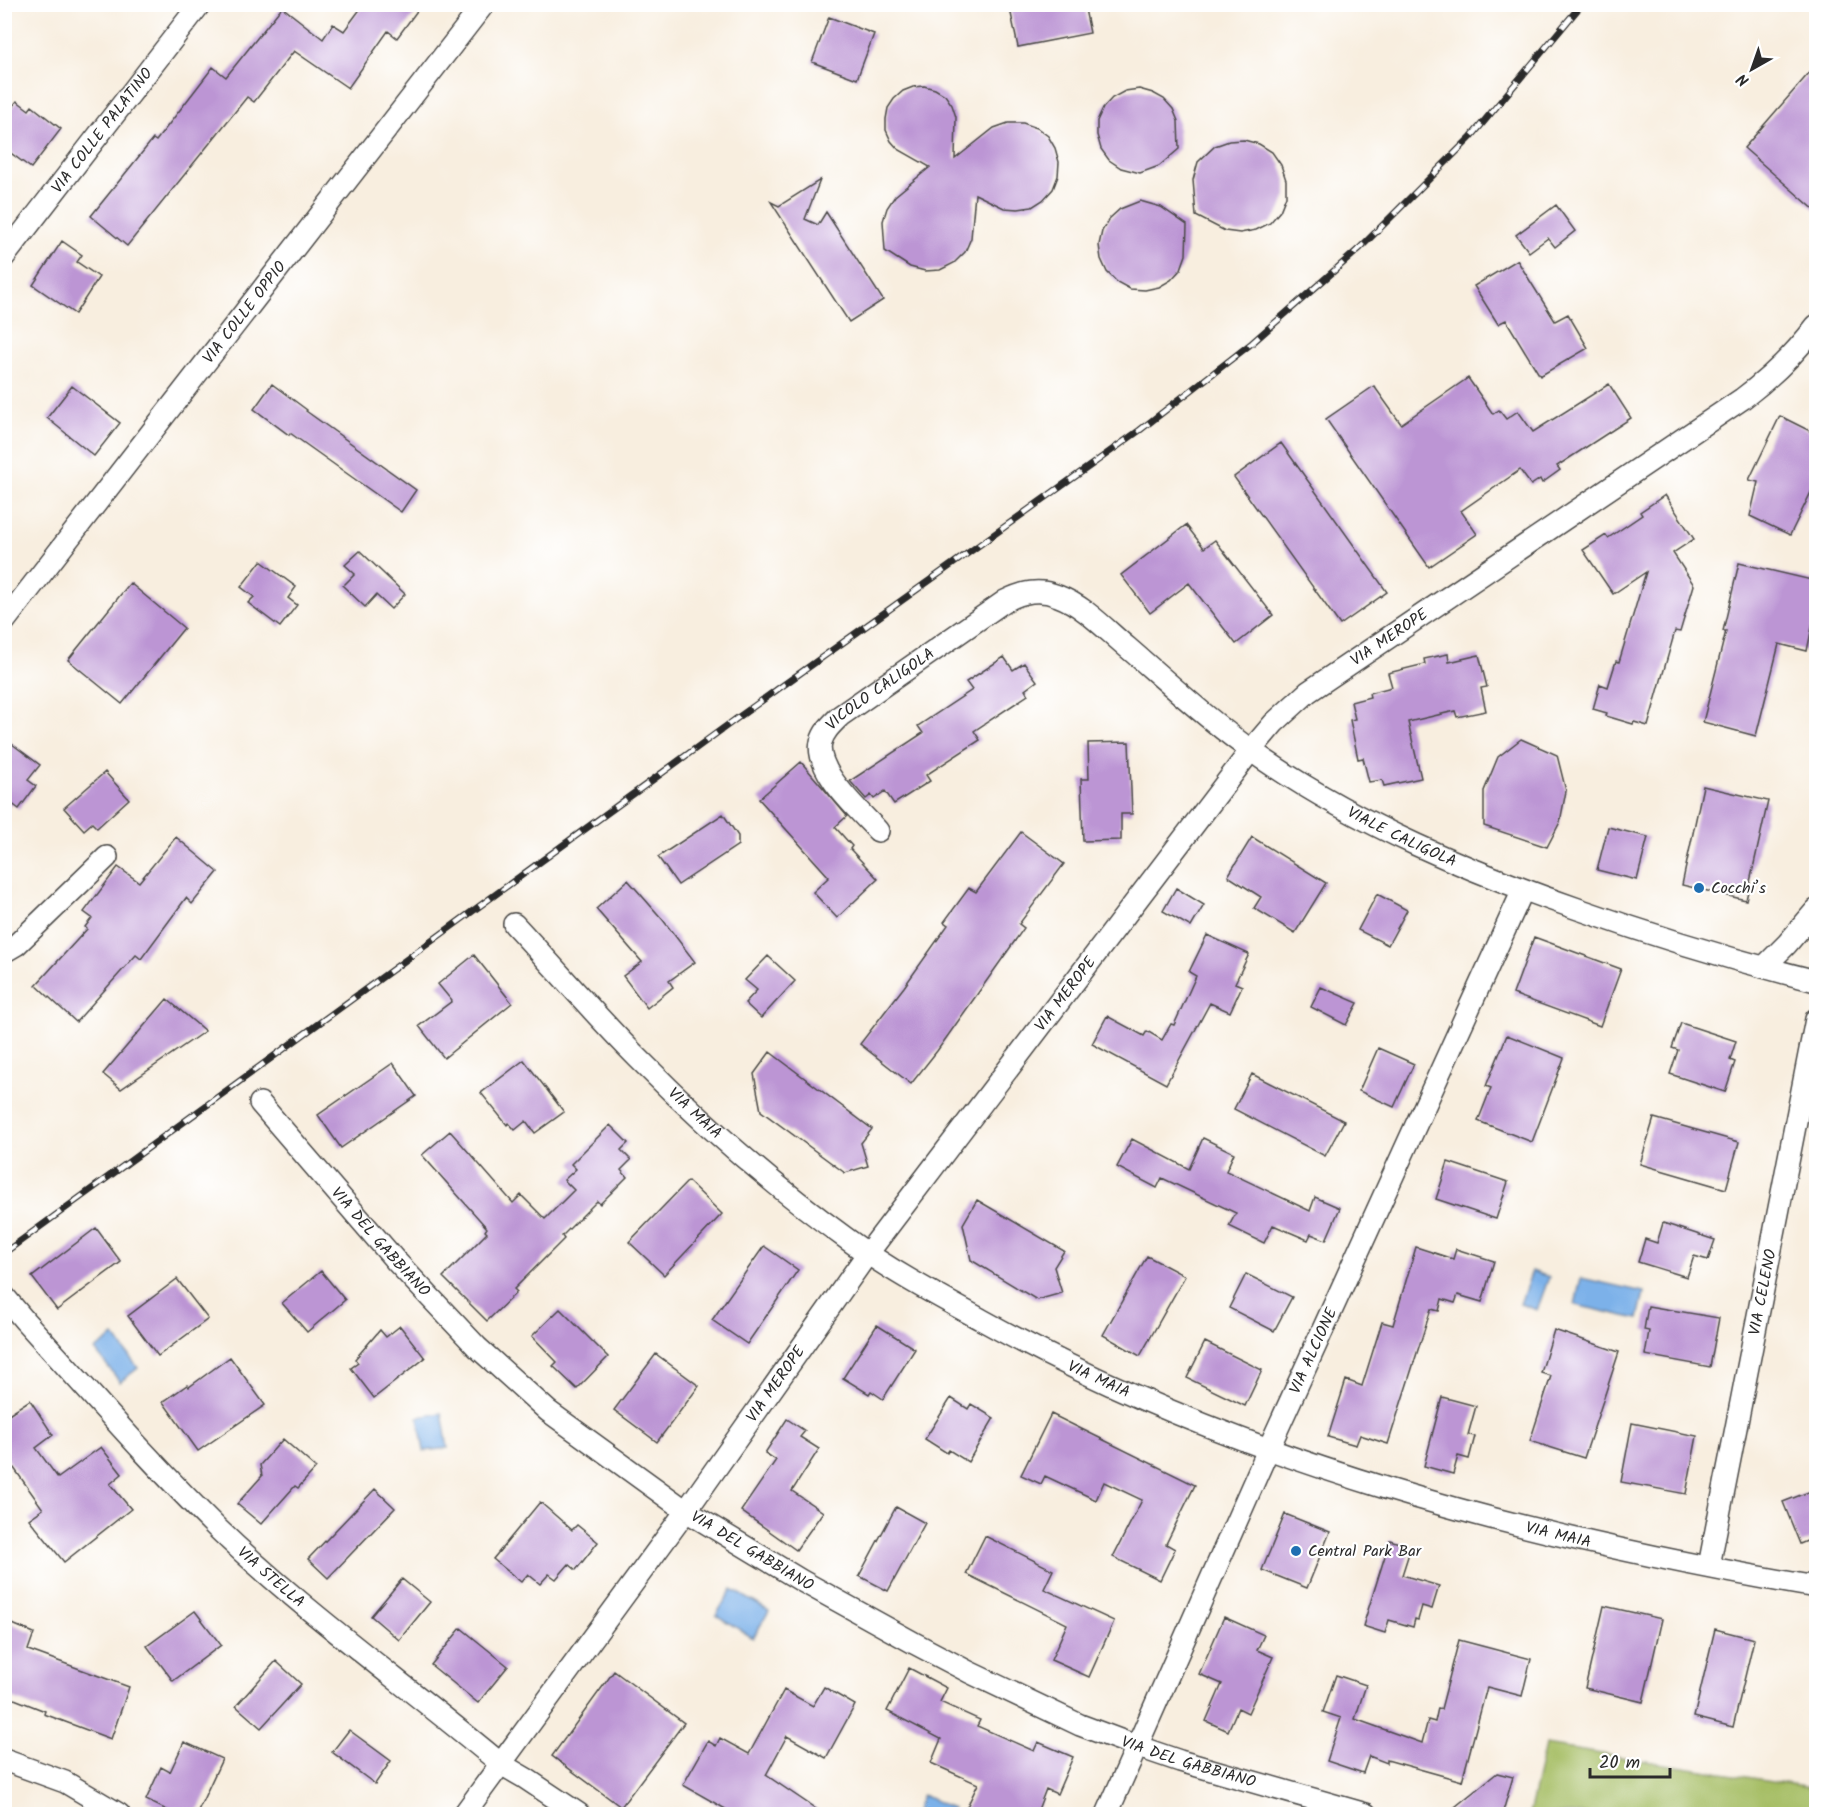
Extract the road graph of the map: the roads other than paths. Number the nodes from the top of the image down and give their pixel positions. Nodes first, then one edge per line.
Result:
1 (200, 4) edge
2 (484, 4) edge
3 (4, 257) edge
4 (1816, 326) edge
5 (1042, 591) joint
6 (4, 622) edge
7 (1251, 750) junction
8 (878, 831) dead end
9 (107, 857) dead end
10 (1523, 890) junction
11 (1816, 910) edge
12 (514, 924) dead end
13 (4, 952) edge
14 (1764, 968) junction
15 (1816, 981) edge
16 (1816, 1019) edge
17 (260, 1103) dead end
18 (868, 1254) junction
19 (4, 1296) edge
20 (1268, 1450) junction
21 (686, 1511) junction
22 (1709, 1566) junction
23 (1816, 1587) edge
24 (1136, 1746) junction
25 (4, 1760) edge
26 (501, 1764) junction
27 (120, 1815) edge
28 (464, 1815) edge
29 (579, 1815) edge
30 (1107, 1815) edge
31 (1366, 1815) edge

1 - 3 street, VIA COLLE PALATINO
2 - 6 street, VIA COLLE OPPIO
4 - 7 street, VIA MEROPE
5 - 7 street, VIALE CALIGOLA
5 - 8 street, VICOLO CALIGOLA
7 - 10 street, VIALE CALIGOLA
7 - 18 street, VIA MEROPE
9 - 13 street
10 - 14 street, VIALE CALIGOLA
10 - 20 street, VIA ALCIONE
11 - 14 street
12 - 18 street, VIA MAIA
14 - 15 street, VIALE CALIGOLA
16 - 22 street, VIA CELENO
17 - 21 street, VIA DEL GABBIANO
18 - 20 street, VIA MAIA
18 - 21 street, VIA MEROPE
19 - 26 street, VIA STELLA
20 - 22 street, VIA MAIA
20 - 24 street, VIA ALCIONE
21 - 24 street, VIA DEL GABBIANO
21 - 26 street, VIA MEROPE
22 - 23 street, VIA MAIA
24 - 30 street, VIA ALCIONE
24 - 31 street, VIA DEL GABBIANO
25 - 27 street
26 - 28 street, VIA MEROPE
26 - 29 street, VIA STELLA

